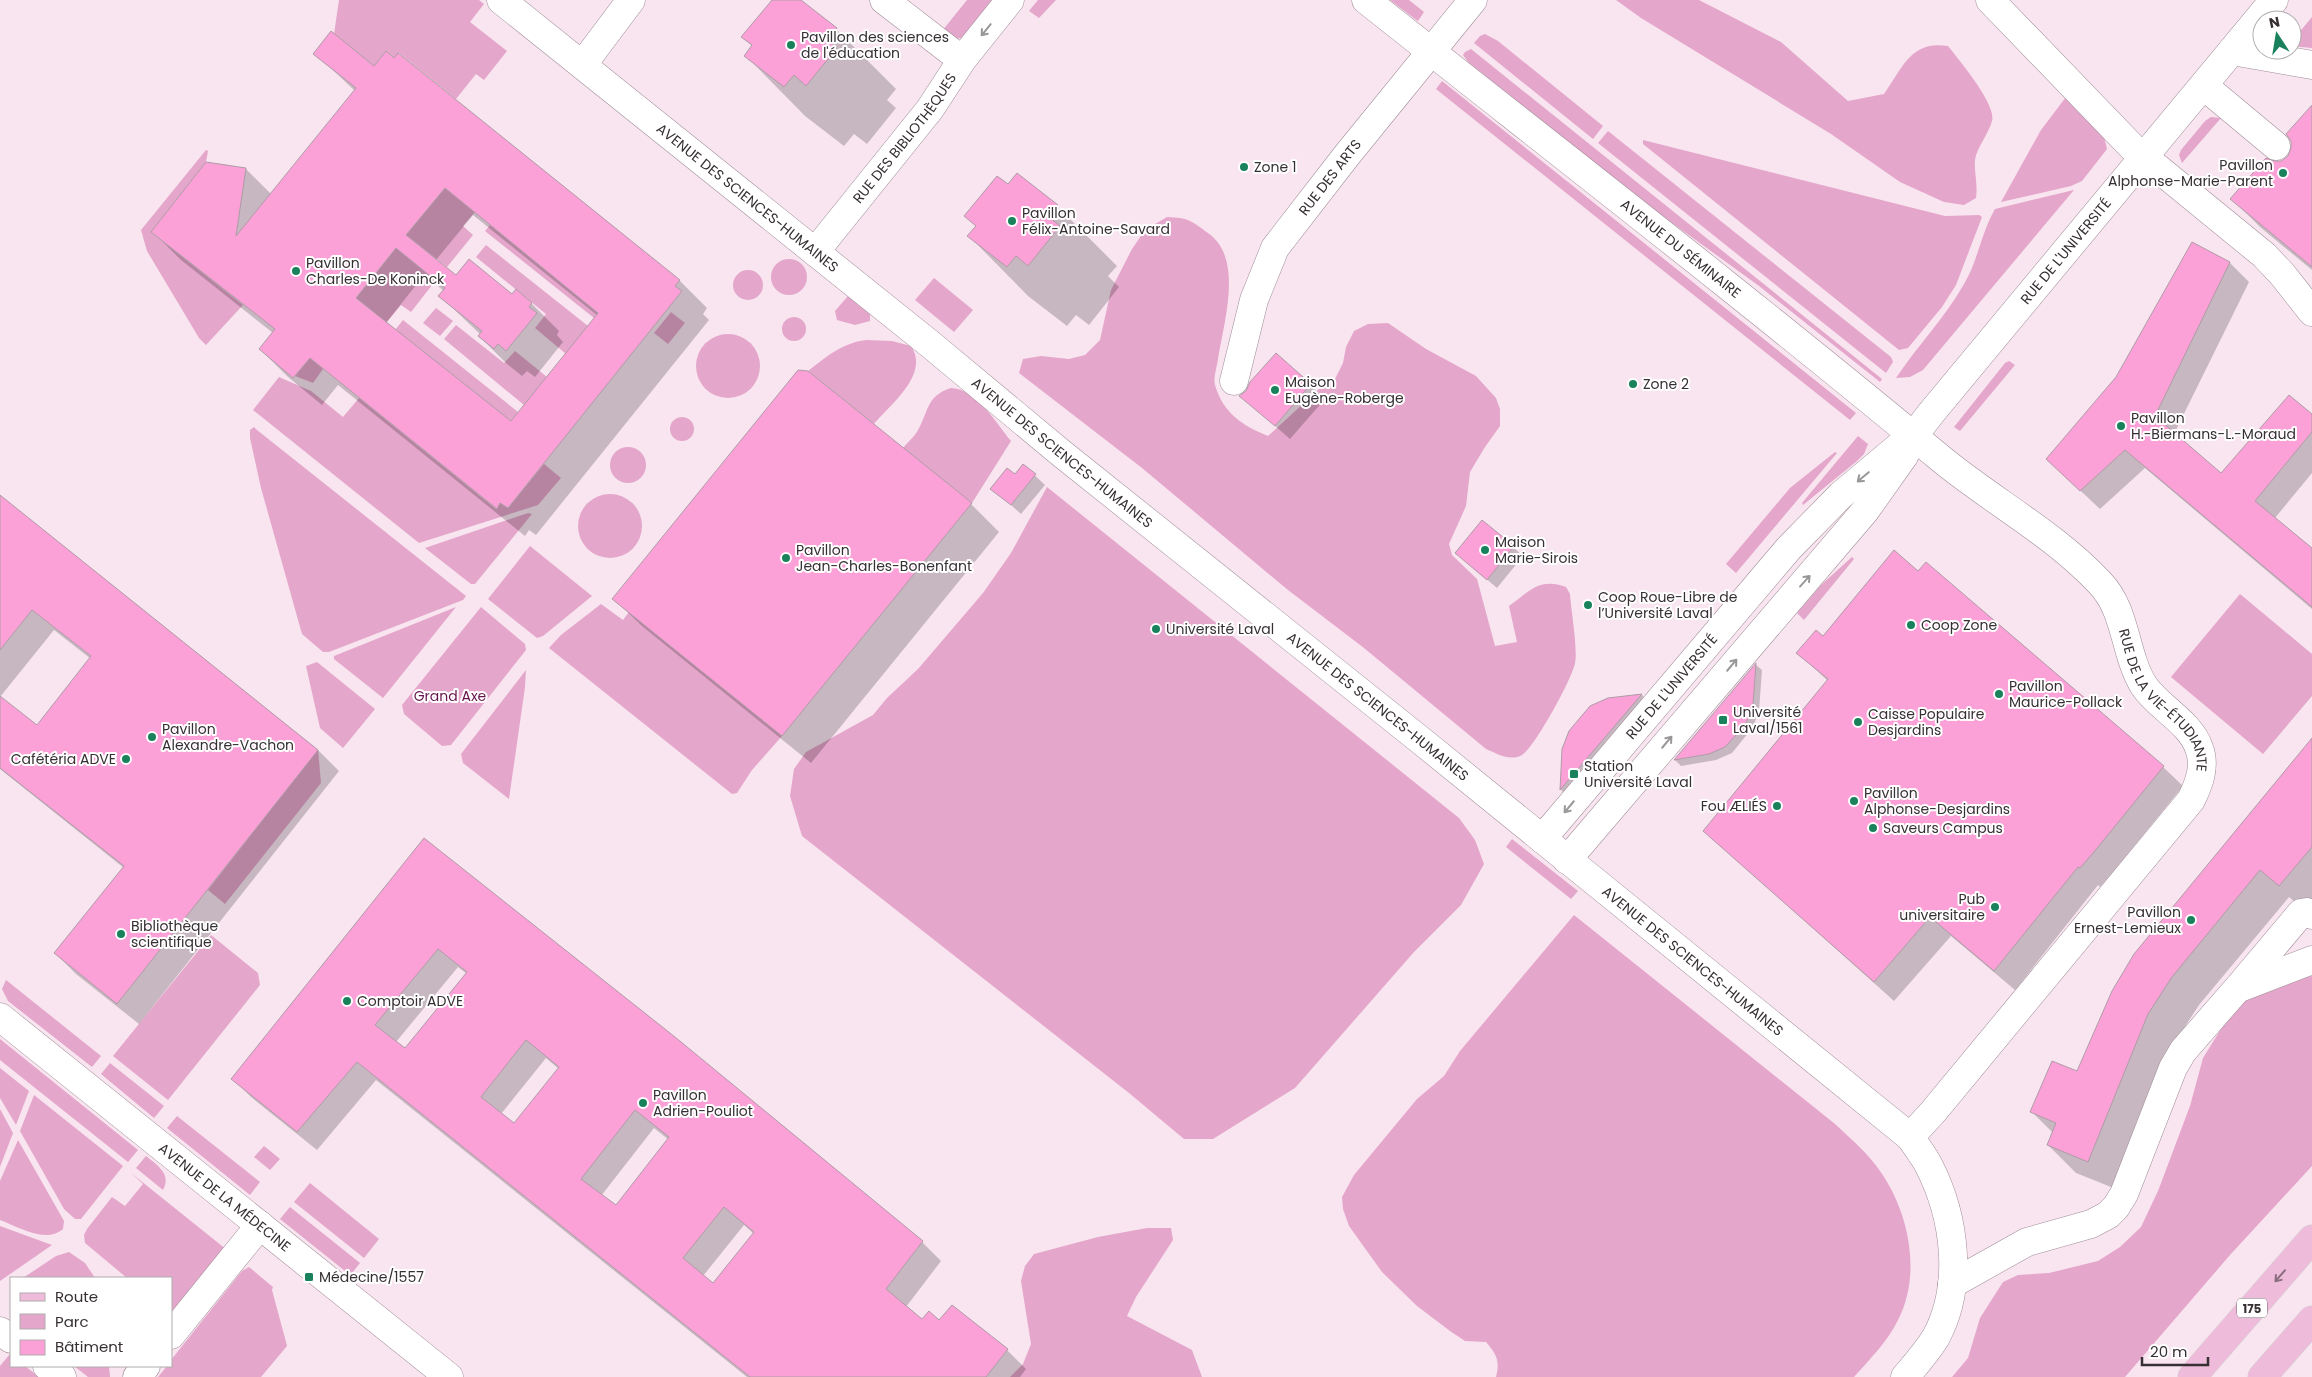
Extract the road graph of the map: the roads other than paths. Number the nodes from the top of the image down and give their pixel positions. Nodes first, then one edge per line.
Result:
1 (501, 0) edge
2 (631, 0) edge
3 (884, 0) edge
4 (1010, 0) edge
5 (1366, 0) edge
6 (1473, 0) edge
7 (1990, 0) edge
8 (2274, 0) edge
9 (2232, 51) junction
10 (1439, 58) junction
11 (962, 60) junction
12 (582, 64) junction
13 (2312, 65) edge
14 (2204, 86) junction
15 (2276, 146) dead end
16 (2144, 158) junction
17 (815, 252) junction
18 (2312, 312) edge
19 (1234, 381) dead end
20 (1914, 435) junction
21 (1542, 839) junction
22 (1567, 860) junction
23 (2312, 915) edge
24 (2312, 960) edge
25 (2237, 989) junction
26 (0, 1016) edge
27 (1910, 1137) junction
28 (260, 1224) junction
29 (2312, 1239) edge
30 (1952, 1284) junction
31 (2312, 1320) edge
32 (0, 1331) edge
33 (172, 1334) edge
34 (10, 1339) edge
35 (47, 1367) edge
36 (145, 1367) edge
37 (62, 1377) edge
38 (137, 1377) edge
39 (449, 1377) edge
40 (1906, 1377) edge
41 (2192, 1377) edge
42 (2262, 1377) edge

1 - 12 street, AVENUE DES SCIENCES-HUMAINES
2 - 12 street
3 - 11 street
4 -> 11 street, RUE DES BIBLIOTHÈQUES
5 - 10 street, AVENUE DU SÉMINAIRE
6 - 10 street, RUE DES ARTS
7 - 16 street
8 - 9 street, RUE DE L'UNIVERSITÉ
9 - 13 street
9 - 14 street, RUE DE L'UNIVERSITÉ
10 - 19 street, RUE DES ARTS
10 - 20 street, AVENUE DU SÉMINAIRE
11 - 17 street, RUE DES BIBLIOTHÈQUES
12 - 17 street, AVENUE DES SCIENCES-HUMAINES
14 - 15 street
14 - 16 street, RUE DE L'UNIVERSITÉ
16 - 18 street
16 - 20 street, RUE DE L'UNIVERSITÉ
17 - 21 street, AVENUE DES SCIENCES-HUMAINES
20 -> 21 street, RUE DE L'UNIVERSITÉ
22 -> 20 street, RUE DE L'UNIVERSITÉ
20 - 27 street, RUE DE LA VIE-ÉTUDIANTE
21 - 22 street, AVENUE DES SCIENCES-HUMAINES
22 - 27 street, AVENUE DES SCIENCES-HUMAINES
23 - 25 street
24 - 25 street
25 - 30 street
26 - 28 street, AVENUE DE LA MÉDECINE
27 - 30 street, AVENUE DES SCIENCES-HUMAINES
28 - 33 street
28 - 39 street, AVENUE DE LA MÉDECINE
29 -> 41 main road, 175
30 - 40 street, AVENUE DES SCIENCES-HUMAINES
31 - 42 main road
32 - 34 street
35 - 37 street
36 - 38 street

